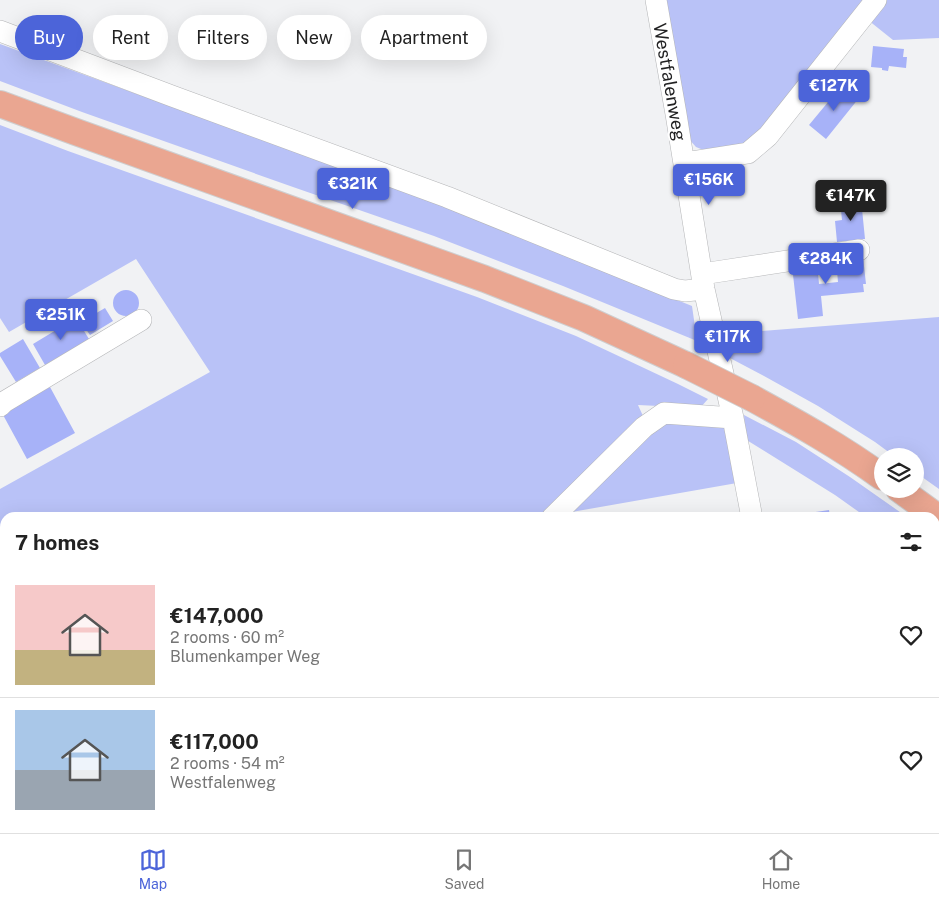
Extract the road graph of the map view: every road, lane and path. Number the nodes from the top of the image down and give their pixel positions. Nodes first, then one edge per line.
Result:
1 (656, 0) edge
2 (876, 0) edge
3 (0, 31) edge
4 (0, 104) edge
5 (684, 163) junction
6 (859, 250) dead end
7 (703, 281) junction
8 (141, 320) dead end
9 (0, 406) edge
10 (733, 418) junction
11 (874, 471) edge
12 (911, 498) edge
13 (558, 512) edge
14 (751, 512) edge
15 (931, 512) edge

1 - 5 street, Westfalenweg
2 - 5 street
3 - 7 street
4 - 11 main road, bridge
5 - 7 street, Westfalenweg
6 - 7 street
7 - 10 street, Westfalenweg
8 - 9 street
10 - 13 street
10 - 14 street, Westfalenweg
12 - 15 main road

